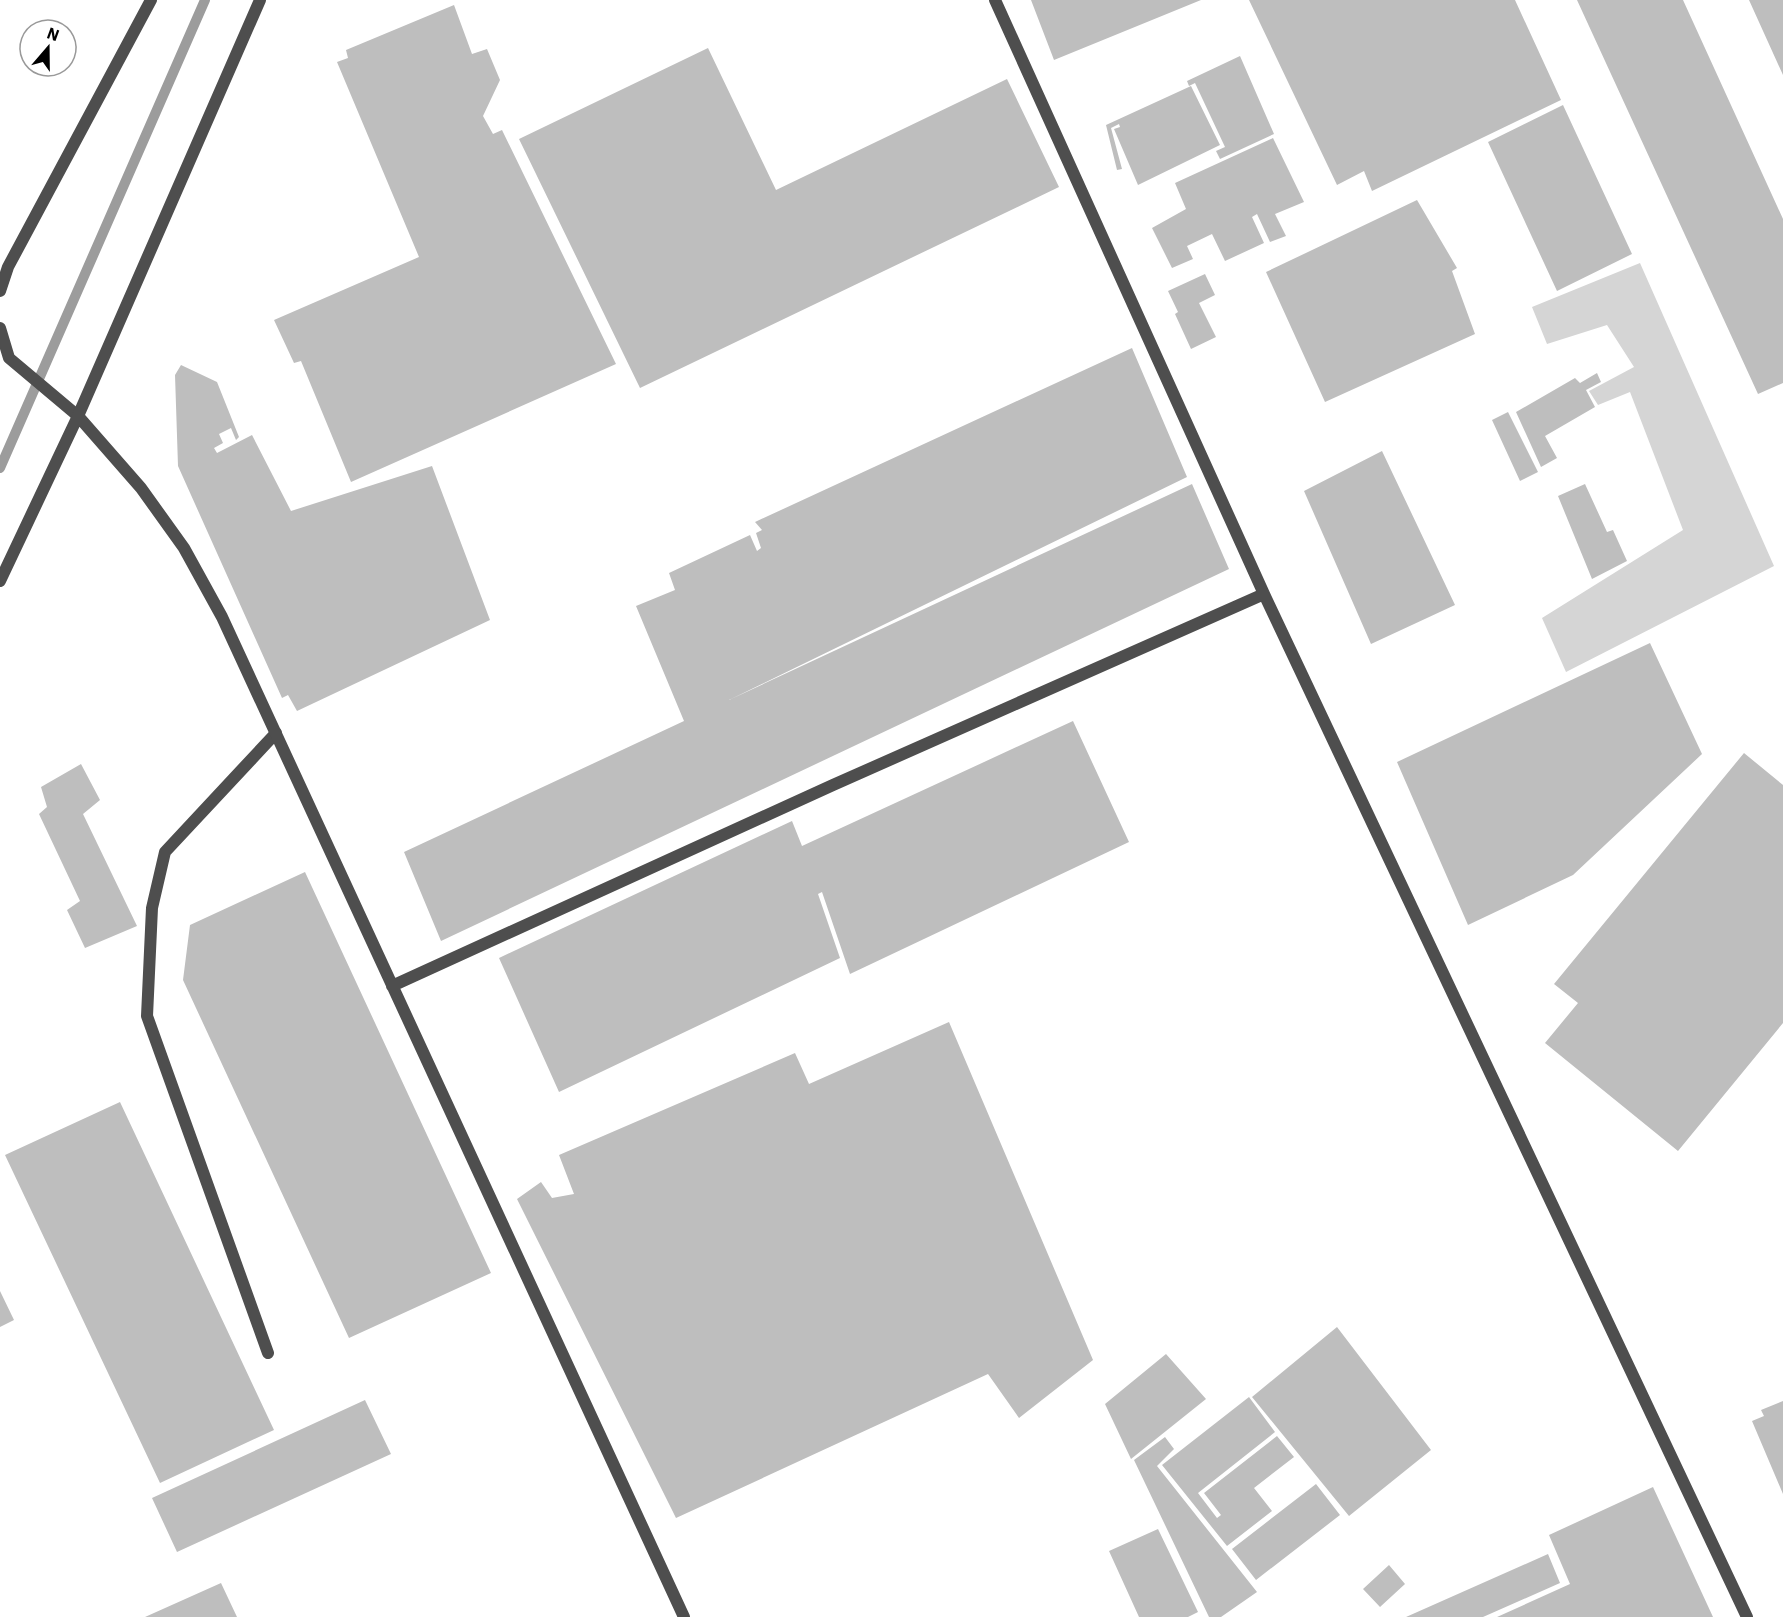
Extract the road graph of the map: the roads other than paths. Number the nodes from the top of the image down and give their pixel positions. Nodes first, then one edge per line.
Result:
1 (152, 0) edge
2 (260, 0) edge
3 (995, 0) edge
4 (0, 291) edge
5 (0, 328) edge
6 (4, 359) edge
7 (78, 416) junction
8 (0, 581) edge
9 (1264, 594) junction
10 (276, 733) junction
11 (392, 986) junction
12 (268, 1353) dead end
13 (684, 1617) edge
14 (1747, 1617) edge

1 - 4 street
2 - 7 street
3 - 9 street
5 - 6 street
6 - 7 street
7 - 8 street
7 - 10 street
9 - 11 street
9 - 14 street
10 - 11 street
10 - 12 street
11 - 13 street

